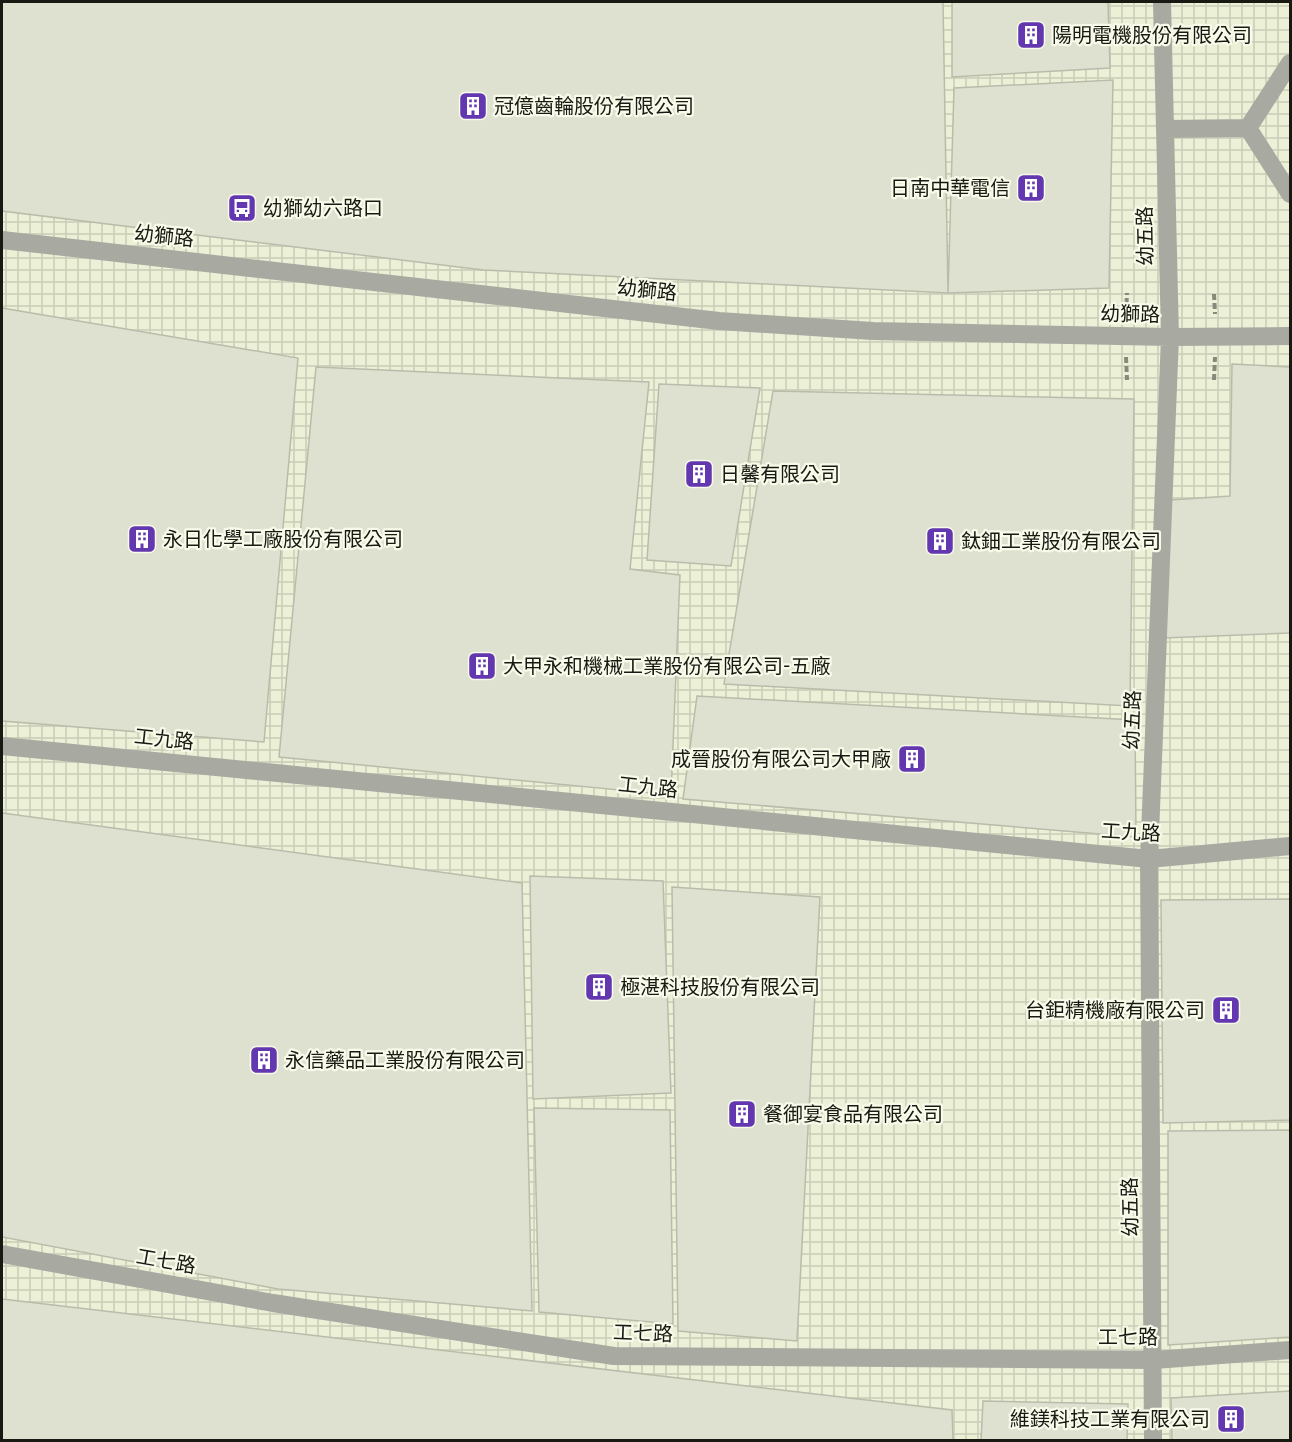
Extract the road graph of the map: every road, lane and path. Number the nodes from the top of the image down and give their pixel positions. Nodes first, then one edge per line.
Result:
1 (1162, 2) edge
2 (1290, 63) edge
3 (1248, 128) junction
4 (1165, 129) junction
5 (1290, 194) edge
6 (2, 240) edge
7 (1290, 336) edge
8 (1170, 337) junction
9 (2, 746) edge
10 (1290, 846) edge
11 (1149, 859) junction
12 (2, 1254) edge
13 (1290, 1350) edge
14 (1154, 1360) junction
15 (1153, 1440) edge

1 - 4 street, 幼五路
2 - 3 street
3 - 4 street
3 - 5 street
4 - 8 street, 幼五路
6 - 8 street, 幼獅路
7 - 8 street, 幼獅路
8 - 11 street, 幼五路
9 - 11 street, 工九路
10 - 11 street, 工九路
11 - 14 street, 幼五路
12 - 14 street, 工七路
13 - 14 street, 工七路
14 - 15 street, 幼五路

